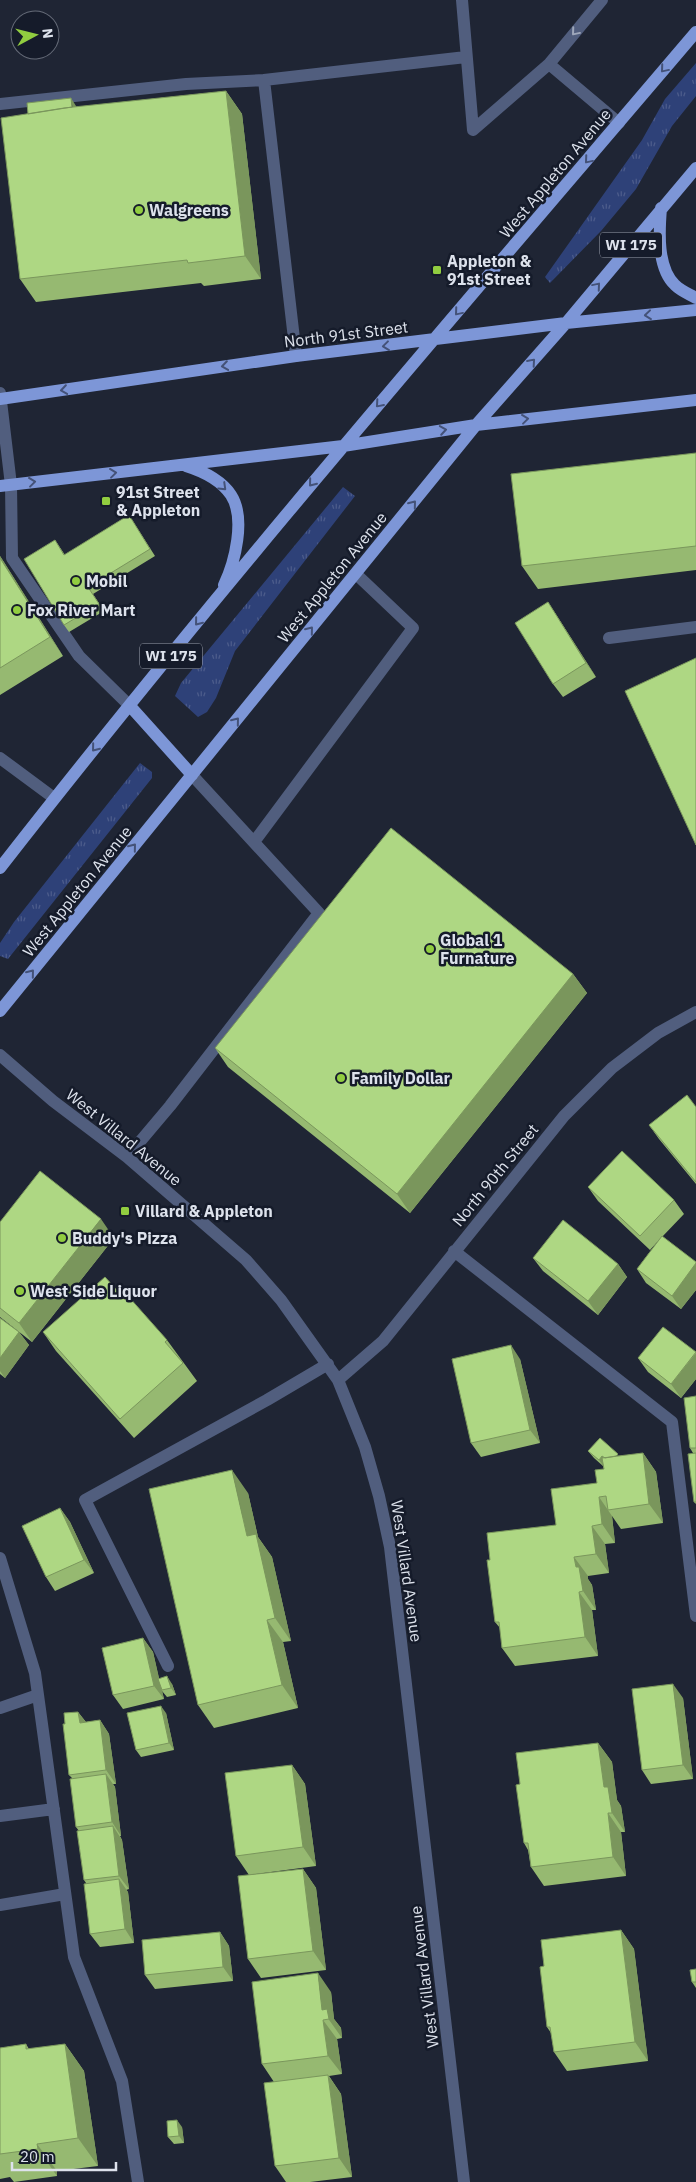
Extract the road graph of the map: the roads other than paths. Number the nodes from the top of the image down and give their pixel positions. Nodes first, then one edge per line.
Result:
1 (462, 0) edge
2 (602, 0) edge
3 (696, 32) edge
4 (466, 57) junction
5 (549, 64) junction
6 (264, 80) junction
7 (186, 84) junction
8 (156, 102) edge
9 (0, 104) edge
10 (619, 123) junction
11 (696, 168) edge
12 (661, 208) junction
13 (696, 298) edge
14 (696, 310) edge
15 (566, 323) junction
16 (434, 340) junction
17 (296, 356) junction
18 (0, 397) edge
19 (696, 400) edge
20 (476, 425) junction
21 (343, 446) junction
22 (181, 465) junction
23 (5, 485) edge
24 (356, 574) junction
25 (218, 598) junction
26 (696, 627) edge
27 (610, 638) dead end
28 (130, 706) junction
29 (0, 758) edge
30 (192, 775) junction
31 (54, 798) junction
32 (254, 842) junction
33 (0, 868) edge
34 (0, 1011) edge
35 (696, 1012) edge
36 (0, 1055) edge
37 (127, 1157) junction
38 (454, 1251) junction
39 (328, 1364) junction
40 (338, 1380) junction
41 (0, 1558) edge
42 (696, 1616) edge
43 (168, 1666) dead end
44 (38, 1695) junction
45 (0, 1708) edge
46 (54, 1809) junction
47 (0, 1816) edge
48 (65, 1894) junction
49 (0, 1905) edge
50 (138, 2182) edge
51 (464, 2182) edge

1 - 4 street
2 -> 5 street
3 -> 10 main road, West Appleton Avenue / WI 175
4 - 5 street
4 - 6 street
5 - 10 street
6 - 7 street
6 - 17 street
7 - 8 street
7 - 9 street
10 -> 16 main road, West Appleton Avenue / WI 175
11 - 12 main road, West Appleton Avenue / WI 175
12 - 13 main road
15 -> 12 main road, West Appleton Avenue / WI 175
14 -> 15 main road, North 91st Street
15 - 16 main road, North 91st Street
20 -> 15 main road, West Appleton Avenue / WI 175
16 -> 17 main road, North 91st Street
16 -> 21 main road, West Appleton Avenue / WI 175
17 -> 18 main road, North 91st Street
18 - 23 street
20 -> 19 main road
21 -> 20 main road
24 -> 20 main road, West Appleton Avenue / WI 175
21 - 22 main road
21 -> 25 main road, West Appleton Avenue / WI 175
23 -> 22 main road
22 -> 25 main road
23 - 28 street
30 -> 24 main road, West Appleton Avenue / WI 175
24 - 32 street
25 -> 28 main road, West Appleton Avenue / WI 175
26 - 27 street
28 - 30 main road
28 -> 31 main road, West Appleton Avenue / WI 175
29 - 31 street
30 - 32 street
34 -> 30 main road, West Appleton Avenue / WI 175
31 - 33 main road, West Appleton Avenue / WI 175
32 - 37 street
35 - 38 street, North 90th Street
36 - 37 street, West Villard Avenue
37 - 39 street, West Villard Avenue
38 - 40 street, North 90th Street
38 - 42 street
39 - 40 street, West Villard Avenue
39 - 43 street
40 - 51 street, West Villard Avenue
41 - 44 street
44 - 45 street
44 - 46 street
46 - 47 street
46 - 48 street
48 - 49 street
48 - 50 street

